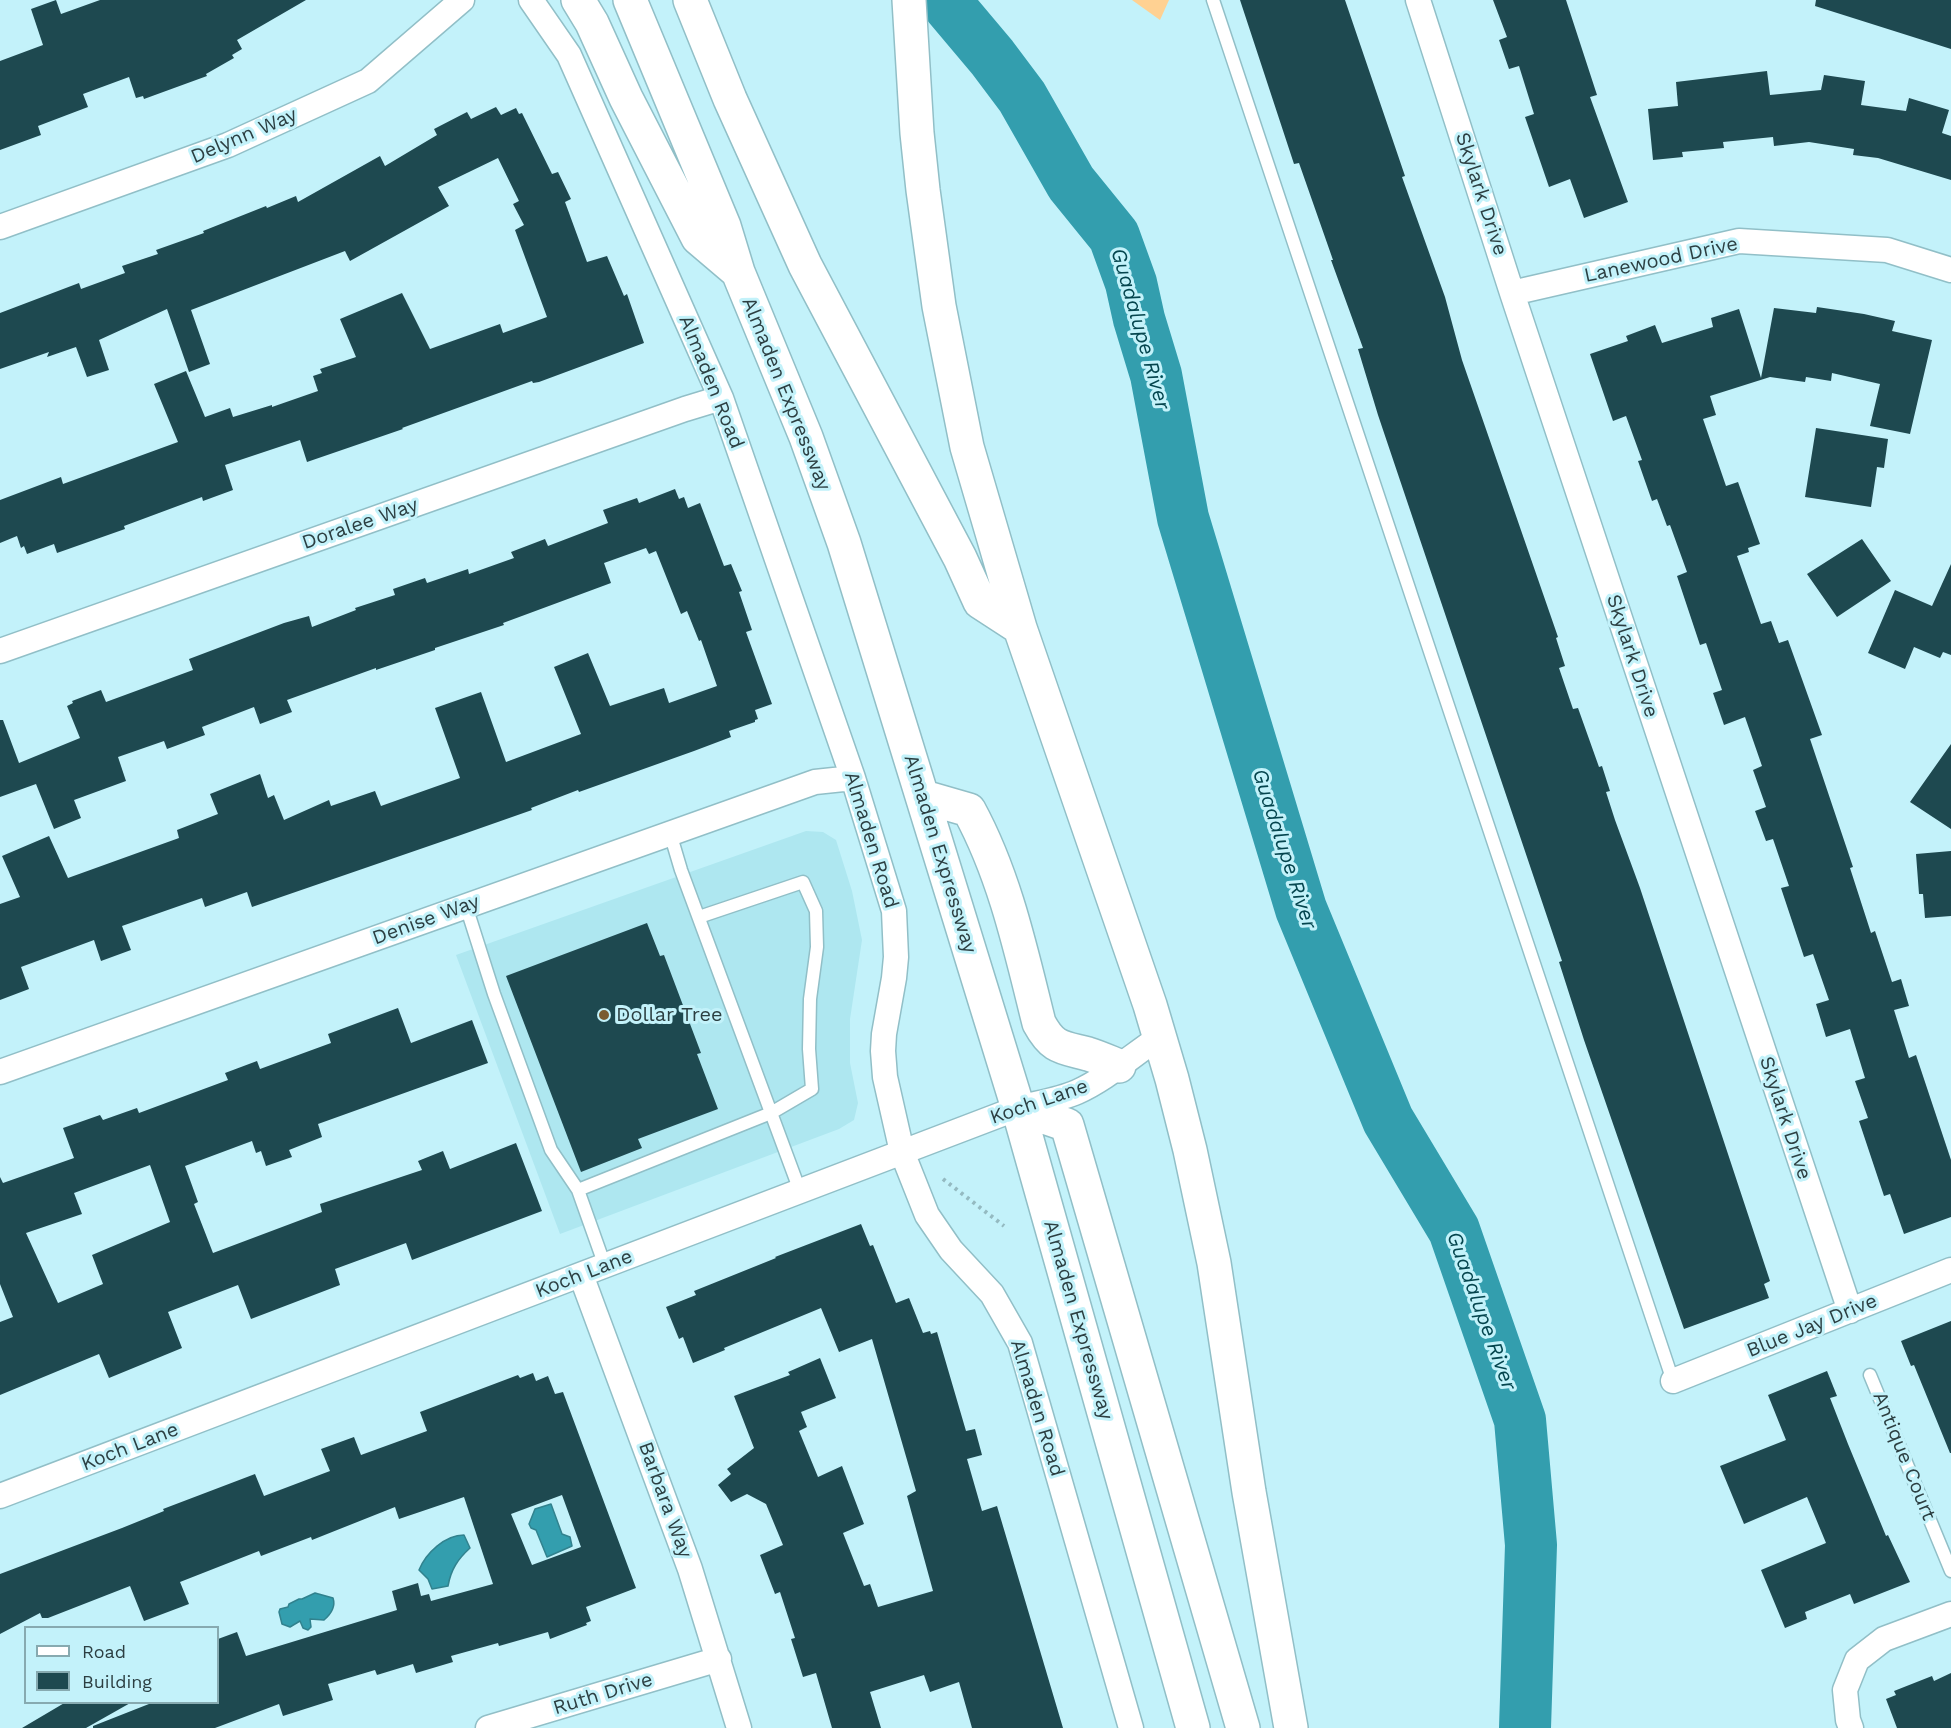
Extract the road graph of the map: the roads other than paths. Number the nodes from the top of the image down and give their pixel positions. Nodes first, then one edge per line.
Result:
1 (462, 0) edge
2 (531, 0) edge
3 (578, 0) edge
4 (630, 0) edge
5 (690, 0) edge
6 (909, 0) edge
7 (1213, 0) edge
8 (1418, 0) edge
9 (0, 227) edge
10 (1951, 270) edge
11 (738, 272) junction
12 (1512, 293) junction
13 (721, 399) junction
14 (1020, 628) junction
15 (0, 651) edge
16 (853, 778) junction
17 (924, 797) junction
18 (670, 833) junction
19 (466, 906) junction
20 (699, 917) junction
21 (1160, 1037) junction
22 (1119, 1066) junction
23 (0, 1072) edge
24 (1017, 1108) junction
25 (771, 1113) junction
26 (902, 1152) junction
27 (578, 1190) junction
28 (800, 1191) junction
29 (605, 1266) junction
30 (1951, 1270) edge
31 (581, 1275) junction
32 (1850, 1311) junction
33 (1870, 1375) dead end
34 (1672, 1381) joint
35 (0, 1496) edge
36 (1951, 1571) edge
37 (1951, 1614) edge
38 (719, 1659) junction
39 (488, 1728) edge
40 (739, 1728) edge
41 (1131, 1728) edge
42 (1193, 1728) edge
43 (1243, 1728) edge
44 (1291, 1728) edge
45 (1851, 1728) edge

1 - 9 street, Delynn Way
2 - 13 street, Almaden Road
3 - 11 main road
4 - 11 main road, Almaden Expressway
5 - 14 main road
6 - 14 main road
7 - 34 lane
8 - 12 street, Skylark Drive
10 - 12 street, Lanewood Drive
11 - 17 main road, Almaden Expressway
12 - 32 street, Skylark Drive
13 - 15 street, Doralee Way
13 - 16 street, Almaden Road
14 - 21 main road
16 - 18 street, Denise Way
16 - 26 street, Almaden Road
17 - 22 main road
17 - 24 main road, Almaden Expressway
18 - 19 street, Denise Way
18 - 20 lane
19 - 23 street, Denise Way
19 - 27 lane
20 - 25 lane
20 - 25 lane
21 - 22 street, Koch Lane
21 - 44 main road
22 - 24 street, Koch Lane
24 - 26 street, Koch Lane
24 - 42 main road, Almaden Expressway
24 - 43 main road
25 - 27 lane
25 - 28 lane
26 - 28 street, Koch Lane
26 - 41 street, Almaden Road
27 - 29 lane
28 - 29 street, Koch Lane
29 - 31 street, Koch Lane
30 - 32 street, Blue Jay Drive
31 - 35 street, Koch Lane
31 - 38 street, Barbara Way
32 - 34 street, Blue Jay Drive
33 - 36 lane, Antique Court
37 - 45 street
38 - 39 street, Ruth Drive
38 - 40 street, Barbara Way

